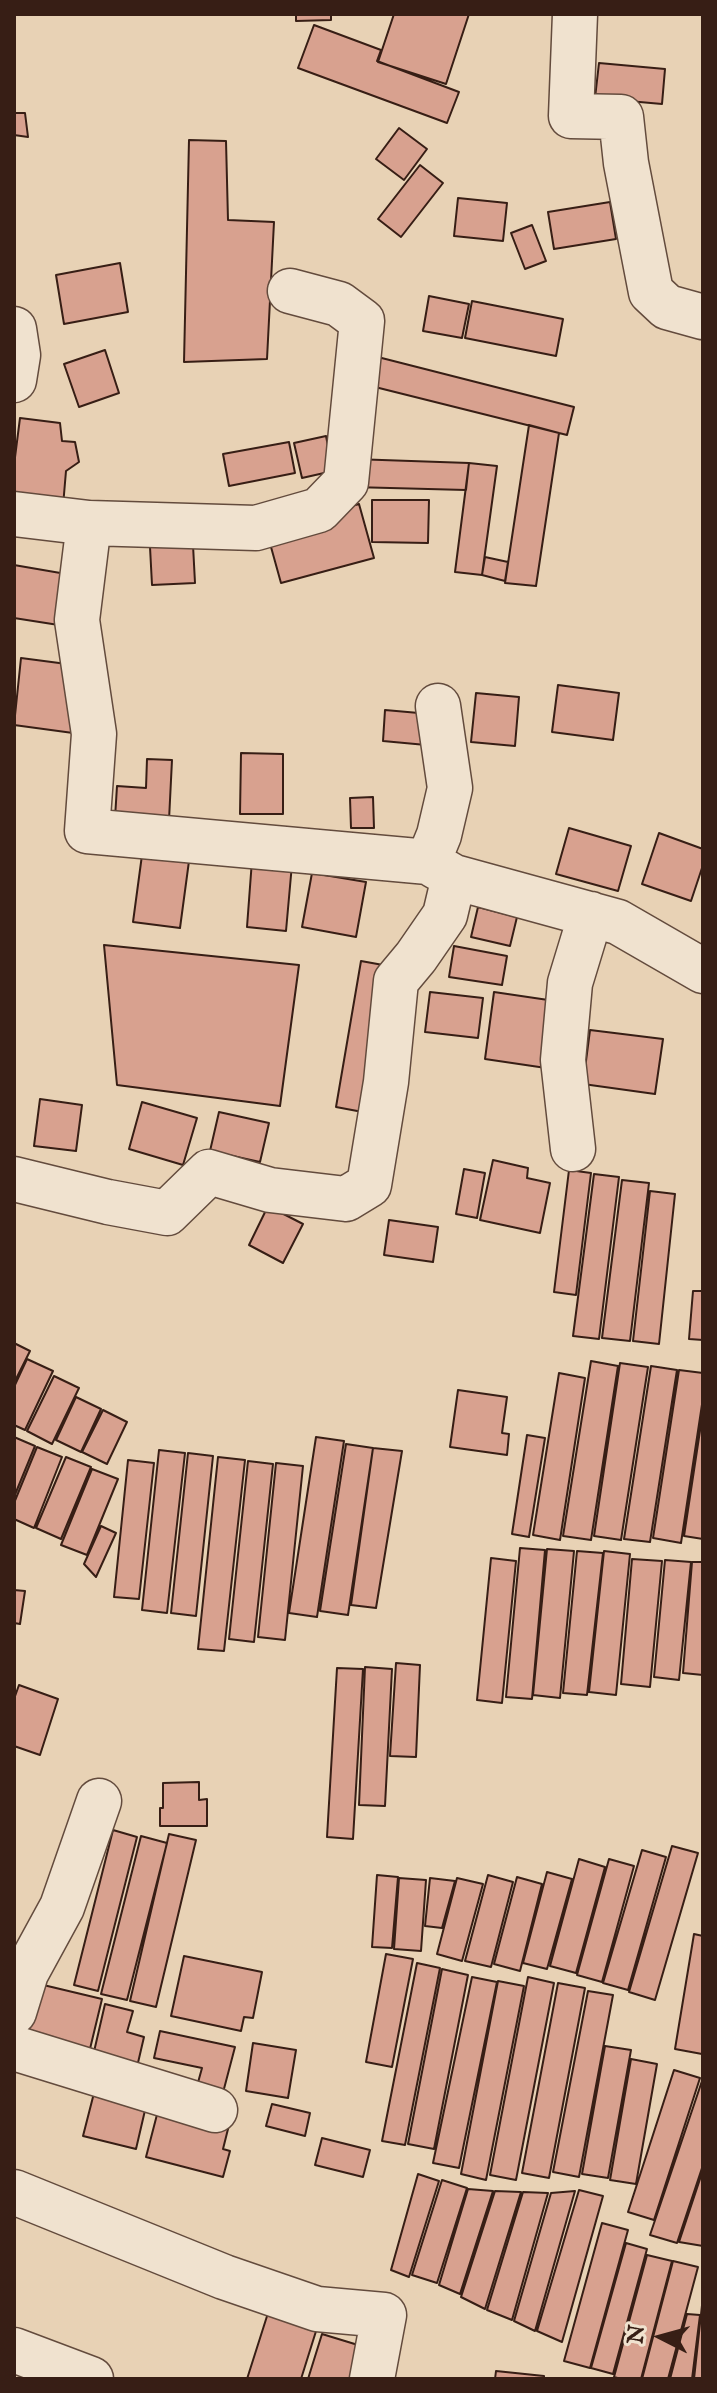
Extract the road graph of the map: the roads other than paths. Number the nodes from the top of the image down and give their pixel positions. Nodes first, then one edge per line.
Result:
1 (575, 14) edge
2 (290, 291) dead end
3 (703, 317) edge
4 (14, 329) edge
5 (14, 380) edge
6 (14, 514) edge
7 (89, 523) junction
8 (438, 706) dead end
9 (441, 869) junction
10 (591, 914) junction
11 (703, 971) edge
12 (573, 1149) dead end
13 (14, 1179) edge
14 (99, 1801) dead end
15 (14, 2012) edge
16 (14, 2048) edge
17 (215, 2110) dead end
18 (14, 2192) edge
19 (14, 2350) edge
20 (91, 2379) edge
21 (372, 2379) edge

1 - 3 street
2 - 7 street
4 - 5 street
6 - 7 street
7 - 9 street
8 - 9 street
9 - 10 street
9 - 13 street
10 - 11 street
10 - 12 street
14 - 15 street
16 - 17 street
18 - 21 street
19 - 20 street

